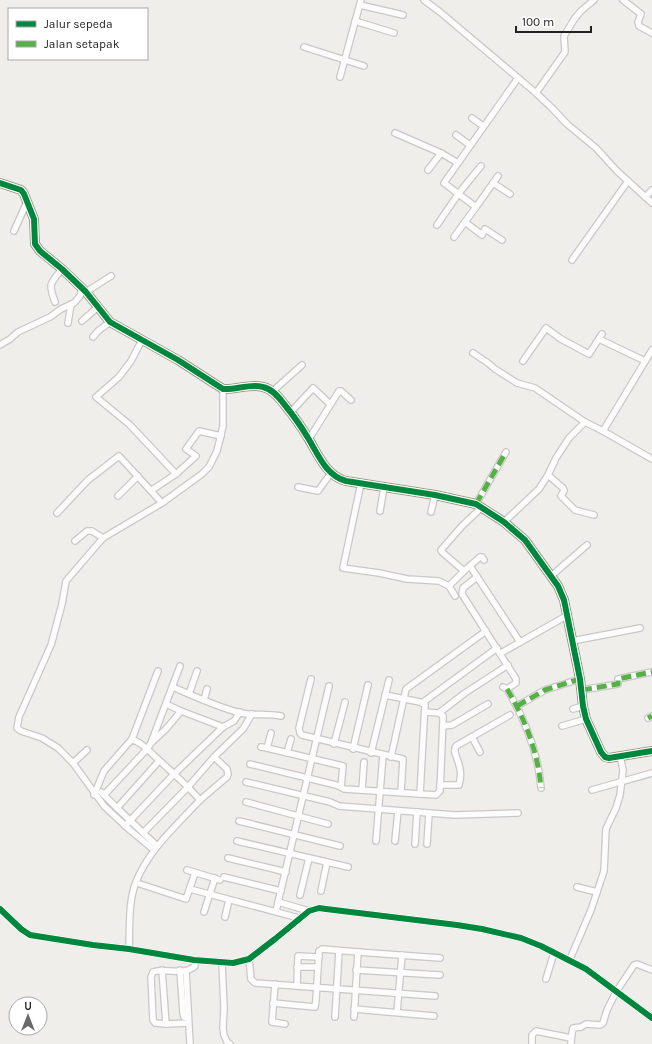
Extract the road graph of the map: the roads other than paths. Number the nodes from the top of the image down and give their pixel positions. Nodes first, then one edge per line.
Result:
1 (424, 0) edge
2 (594, 0) edge
3 (623, 0) edge
4 (361, 2) edge
5 (403, 15) dead end
6 (355, 21) junction
7 (394, 33) dead end
8 (652, 33) edge
9 (304, 47) dead end
10 (344, 60) junction
11 (364, 66) dead end
12 (340, 76) dead end
13 (518, 78) junction
14 (536, 93) junction
15 (472, 118) dead end
16 (483, 126) junction
17 (395, 133) dead end
18 (456, 135) dead end
19 (470, 145) junction
20 (441, 153) junction
21 (458, 163) junction
22 (481, 166) dead end
23 (428, 170) dead end
24 (498, 176) dead end
25 (628, 182) junction
26 (0, 183) edge
27 (493, 183) junction
28 (652, 190) edge
29 (458, 194) junction
30 (510, 194) dead end
31 (645, 197) junction
32 (27, 200) junction
33 (652, 203) edge
34 (476, 207) junction
35 (465, 222) junction
36 (437, 225) dead end
37 (14, 231) dead end
38 (454, 237) dead end
39 (502, 240) dead end
40 (572, 260) dead end
41 (62, 269) junction
42 (110, 276) dead end
43 (84, 290) junction
44 (55, 302) dead end
45 (71, 304) junction
46 (98, 307) junction
47 (82, 322) dead end
48 (110, 322) junction
49 (68, 323) dead end
50 (93, 337) dead end
51 (142, 340) junction
52 (0, 345) edge
53 (652, 350) edge
54 (473, 353) dead end
55 (645, 361) junction
56 (523, 362) dead end
57 (302, 365) dead end
58 (223, 389) junction
59 (272, 392) junction
60 (351, 400) dead end
61 (330, 404) junction
62 (291, 412) junction
63 (585, 422) junction
64 (603, 432) junction
65 (220, 436) junction
66 (309, 439) junction
67 (506, 452) dead end
68 (652, 459) edge
69 (330, 473) junction
70 (176, 474) junction
71 (548, 475) junction
72 (138, 476) junction
73 (361, 483) junction
74 (298, 487) dead end
75 (384, 487) junction
76 (152, 490) junction
77 (435, 495) junction
78 (118, 496) dead end
79 (162, 503) junction
80 (479, 506) junction
81 (380, 510) dead end
82 (430, 512) dead end
83 (57, 513) dead end
84 (594, 515) dead end
85 (504, 522) junction
86 (102, 538) junction
87 (76, 541) dead end
88 (586, 545) dead end
89 (484, 560) dead end
90 (472, 569) dead end
91 (464, 571) junction
92 (551, 576) junction
93 (477, 577) junction
94 (449, 586) junction
95 (455, 596) dead end
96 (568, 615) junction
97 (640, 628) dead end
98 (486, 631) junction
99 (572, 641) junction
100 (520, 642) junction
101 (499, 651) junction
102 (508, 665) junction
103 (180, 666) dead end
104 (197, 671) dead end
105 (158, 672) dead end
106 (652, 672) edge
107 (311, 679) dead end
108 (580, 679) junction
109 (389, 680) dead end
110 (368, 685) dead end
111 (328, 686) dead end
112 (173, 687) junction
113 (207, 689) dead end
114 (582, 690) junction
115 (189, 694) junction
116 (385, 695) junction
117 (404, 699) junction
118 (204, 700) junction
119 (345, 702) dead end
120 (422, 703) junction
121 (166, 704) junction
122 (488, 704) dead end
123 (517, 706) junction
124 (583, 706) junction
125 (572, 709) dead end
126 (181, 711) junction
127 (240, 712) junction
128 (425, 712) junction
129 (440, 713) junction
130 (252, 714) junction
131 (510, 715) dead end
132 (281, 716) dead end
133 (586, 718) junction
134 (443, 726) junction
135 (562, 726) dead end
136 (222, 728) junction
137 (271, 733) dead end
138 (472, 737) junction
139 (132, 739) junction
140 (291, 739) dead end
141 (317, 739) junction
142 (151, 743) junction
143 (334, 744) junction
144 (353, 748) junction
145 (147, 749) junction
146 (87, 750) dead end
147 (652, 751) edge
148 (480, 752) dead end
149 (287, 753) junction
150 (371, 753) junction
151 (383, 755) junction
152 (620, 756) junction
153 (214, 757) junction
154 (391, 757) junction
155 (312, 759) junction
156 (159, 761) junction
157 (364, 762) dead end
158 (73, 763) junction
159 (250, 764) dead end
160 (652, 773) edge
161 (174, 774) junction
162 (307, 779) junction
163 (246, 782) dead end
164 (621, 782) junction
165 (440, 785) junction
166 (96, 787) junction
167 (188, 787) junction
168 (341, 787) junction
169 (541, 788) dead end
170 (362, 790) junction
171 (592, 790) dead end
172 (380, 791) junction
173 (401, 792) junction
174 (94, 794) junction
175 (420, 794) junction
176 (104, 795) junction
177 (304, 796) junction
178 (200, 800) junction
179 (246, 802) dead end
180 (116, 808) junction
181 (378, 810) junction
182 (398, 811) junction
183 (417, 812) junction
184 (429, 813) junction
185 (518, 813) dead end
186 (299, 816) junction
187 (131, 821) junction
188 (239, 821) dead end
189 (328, 824) dead end
190 (125, 826) junction
191 (143, 833) junction
192 (295, 834) junction
193 (237, 841) dead end
194 (376, 841) dead end
195 (395, 841) dead end
196 (415, 844) dead end
197 (427, 844) dead end
198 (340, 846) dead end
199 (156, 848) junction
200 (290, 853) junction
201 (228, 858) dead end
202 (309, 858) junction
203 (327, 862) junction
204 (348, 867) dead end
205 (187, 870) dead end
206 (286, 872) junction
207 (195, 873) junction
208 (220, 878) junction
209 (140, 884) dead end
210 (577, 887) dead end
211 (190, 889) junction
212 (281, 891) junction
213 (321, 891) dead end
214 (597, 892) junction
215 (209, 895) junction
216 (300, 895) dead end
217 (229, 900) junction
218 (278, 902) junction
219 (0, 909) edge
220 (276, 911) junction
221 (309, 911) junction
222 (204, 912) dead end
223 (225, 917) dead end
224 (299, 918) junction
225 (129, 949) junction
226 (339, 951) junction
227 (358, 952) junction
228 (554, 953) junction
229 (402, 955) junction
230 (319, 957) junction
231 (440, 958) dead end
232 (248, 959) junction
233 (570, 959) junction
234 (194, 960) junction
235 (222, 963) junction
236 (297, 967) junction
237 (318, 968) junction
238 (162, 970) junction
239 (356, 970) junction
240 (652, 970) edge
241 (183, 971) junction
242 (400, 973) junction
243 (440, 975) dead end
244 (546, 979) dead end
245 (275, 984) junction
246 (297, 986) junction
247 (317, 988) junction
248 (336, 989) junction
249 (354, 990) junction
250 (616, 992) junction
251 (399, 993) junction
252 (435, 996) dead end
253 (273, 1003) junction
254 (354, 1009) junction
255 (397, 1012) junction
256 (434, 1016) dead end
257 (354, 1017) dead end
258 (335, 1018) dead end
259 (652, 1018) edge
260 (188, 1021) junction
261 (166, 1024) junction
262 (285, 1024) dead end
263 (571, 1041) edge
264 (190, 1044) edge
265 (230, 1044) edge
266 (532, 1044) edge

1 - 13 street
2 - 14 street
3 - 8 street
4 - 5 street
4 - 6 street
6 - 7 street
6 - 10 street
9 - 10 street
10 - 11 street
10 - 12 street
13 - 14 street
13 - 16 street
14 - 25 street
15 - 16 street
16 - 19 street
17 - 20 street
18 - 19 street
19 - 21 street
20 - 21 street
20 - 23 street
21 - 29 street
22 - 29 street
24 - 27 street
25 - 31 street
25 - 40 street
26 - 32 street
27 - 30 street
27 - 34 street
28 - 31 street
29 - 34 street
29 - 36 street
31 - 33 street
32 - 37 street
32 - 41 street
34 - 35 street
35 - 38 street
35 - 39 street
41 - 43 street
41 - 44 street
42 - 43 street
43 - 45 street
43 - 46 street
45 - 49 street
45 - 52 street
46 - 47 street
46 - 48 street
48 - 50 street
48 - 51 street
51 - 58 street
51 - 70 street
53 - 55 street
54 - 63 street
55 - 56 street
55 - 64 street
57 - 59 street
58 - 59 street
58 - 65 street
59 - 62 street
60 - 61 street
61 - 62 street
61 - 66 street
62 - 66 street
63 - 64 street
63 - 71 street
64 - 68 street
65 - 70 street
65 - 79 street
66 - 69 street
67 - 80 street
69 - 73 street
69 - 74 street
70 - 76 street
71 - 84 street
71 - 85 street
72 - 76 street
72 - 78 street
72 - 83 street
73 - 75 street
73 - 94 street
75 - 77 street
75 - 81 street
76 - 79 street
77 - 80 street
77 - 82 street
79 - 86 street
80 - 85 street
80 - 91 street
85 - 92 street
86 - 87 street
86 - 158 street
88 - 92 street
89 - 91 street
90 - 93 street
91 - 94 street
92 - 96 street
93 - 98 street
93 - 100 street
94 - 95 street
96 - 99 street
96 - 100 street
97 - 99 street
98 - 101 street
98 - 117 street
99 - 108 street
100 - 101 street
101 - 102 street
101 - 120 street
102 - 123 street
102 - 129 street
103 - 112 street
104 - 115 street
105 - 139 street
106 - 114 street
107 - 141 street
108 - 114 street
108 - 123 street
109 - 116 street
110 - 144 street
111 - 141 street
112 - 115 street
112 - 121 street
113 - 118 street
114 - 124 street
115 - 118 street
116 - 117 street
116 - 150 street
117 - 120 street
117 - 154 street
118 - 127 street
119 - 143 street
120 - 128 street
121 - 126 street
121 - 142 street
122 - 134 street
123 - 169 street
124 - 125 street
124 - 133 street
126 - 136 street
126 - 142 street
127 - 130 street
127 - 136 street
128 - 129 street
128 - 175 street
129 - 134 street
130 - 132 street
130 - 153 street
131 - 138 street
133 - 135 street
133 - 152 street
134 - 165 street
136 - 161 street
137 - 149 street
138 - 148 street
138 - 165 street
139 - 145 street
139 - 166 street
140 - 149 street
141 - 143 street
141 - 155 street
142 - 145 street
143 - 144 street
144 - 150 street
145 - 156 street
145 - 176 street
146 - 158 street
147 - 152 street
149 - 155 street
150 - 151 street
151 - 154 street
151 - 172 street
152 - 164 street
153 - 167 street
153 - 178 street
154 - 173 street
155 - 162 street
155 - 168 street
156 - 161 street
156 - 180 street
157 - 170 street
158 - 174 street
159 - 162 street
160 - 164 street
161 - 167 street
161 - 187 street
162 - 168 street
162 - 177 street
163 - 177 street
164 - 171 street
164 - 214 street
165 - 175 street
166 - 174 street
166 - 176 street
167 - 178 street
167 - 191 street
168 - 170 street
170 - 172 street
172 - 173 street
172 - 181 street
173 - 175 street
174 - 190 street
176 - 180 street
177 - 181 street
177 - 186 street
178 - 199 street
179 - 186 street
180 - 187 street
181 - 182 street
181 - 194 street
182 - 183 street
182 - 195 street
183 - 184 street
183 - 196 street
184 - 185 street
184 - 197 street
186 - 189 street
186 - 192 street
187 - 190 street
187 - 191 street
188 - 192 street
190 - 199 street
191 - 199 street
192 - 198 street
192 - 200 street
193 - 200 street
199 - 225 street
200 - 202 street
200 - 206 street
201 - 206 street
202 - 203 street
202 - 216 street
203 - 204 street
203 - 213 street
205 - 207 street
206 - 212 street
207 - 208 street
207 - 211 street
208 - 212 street
208 - 215 street
209 - 211 street
210 - 214 street
211 - 215 street
212 - 218 street
214 - 233 street
215 - 217 street
215 - 222 street
217 - 220 street
217 - 223 street
218 - 220 street
218 - 221 street
219 - 225 street
220 - 224 street
221 - 224 street
221 - 228 street
224 - 232 street
225 - 234 street
226 - 227 street
226 - 230 street
226 - 248 street
227 - 229 street
227 - 239 street
228 - 233 street
228 - 244 street
229 - 231 street
229 - 242 street
230 - 236 street
230 - 237 street
232 - 235 street
232 - 245 street
233 - 250 street
234 - 235 street
234 - 241 street
235 - 265 street
236 - 237 street
236 - 246 street
237 - 247 street
238 - 241 street
238 - 261 street
238 - 261 street
239 - 242 street
239 - 249 street
240 - 250 street
241 - 260 street
242 - 243 street
242 - 251 street
245 - 246 street
245 - 253 street
246 - 247 street
247 - 248 street
247 - 253 street
248 - 249 street
248 - 258 street
249 - 251 street
249 - 254 street
250 - 259 street
250 - 263 street
251 - 252 street
251 - 255 street
253 - 262 street
254 - 255 street
254 - 257 street
255 - 256 street
260 - 261 street
260 - 264 street
263 - 266 street

